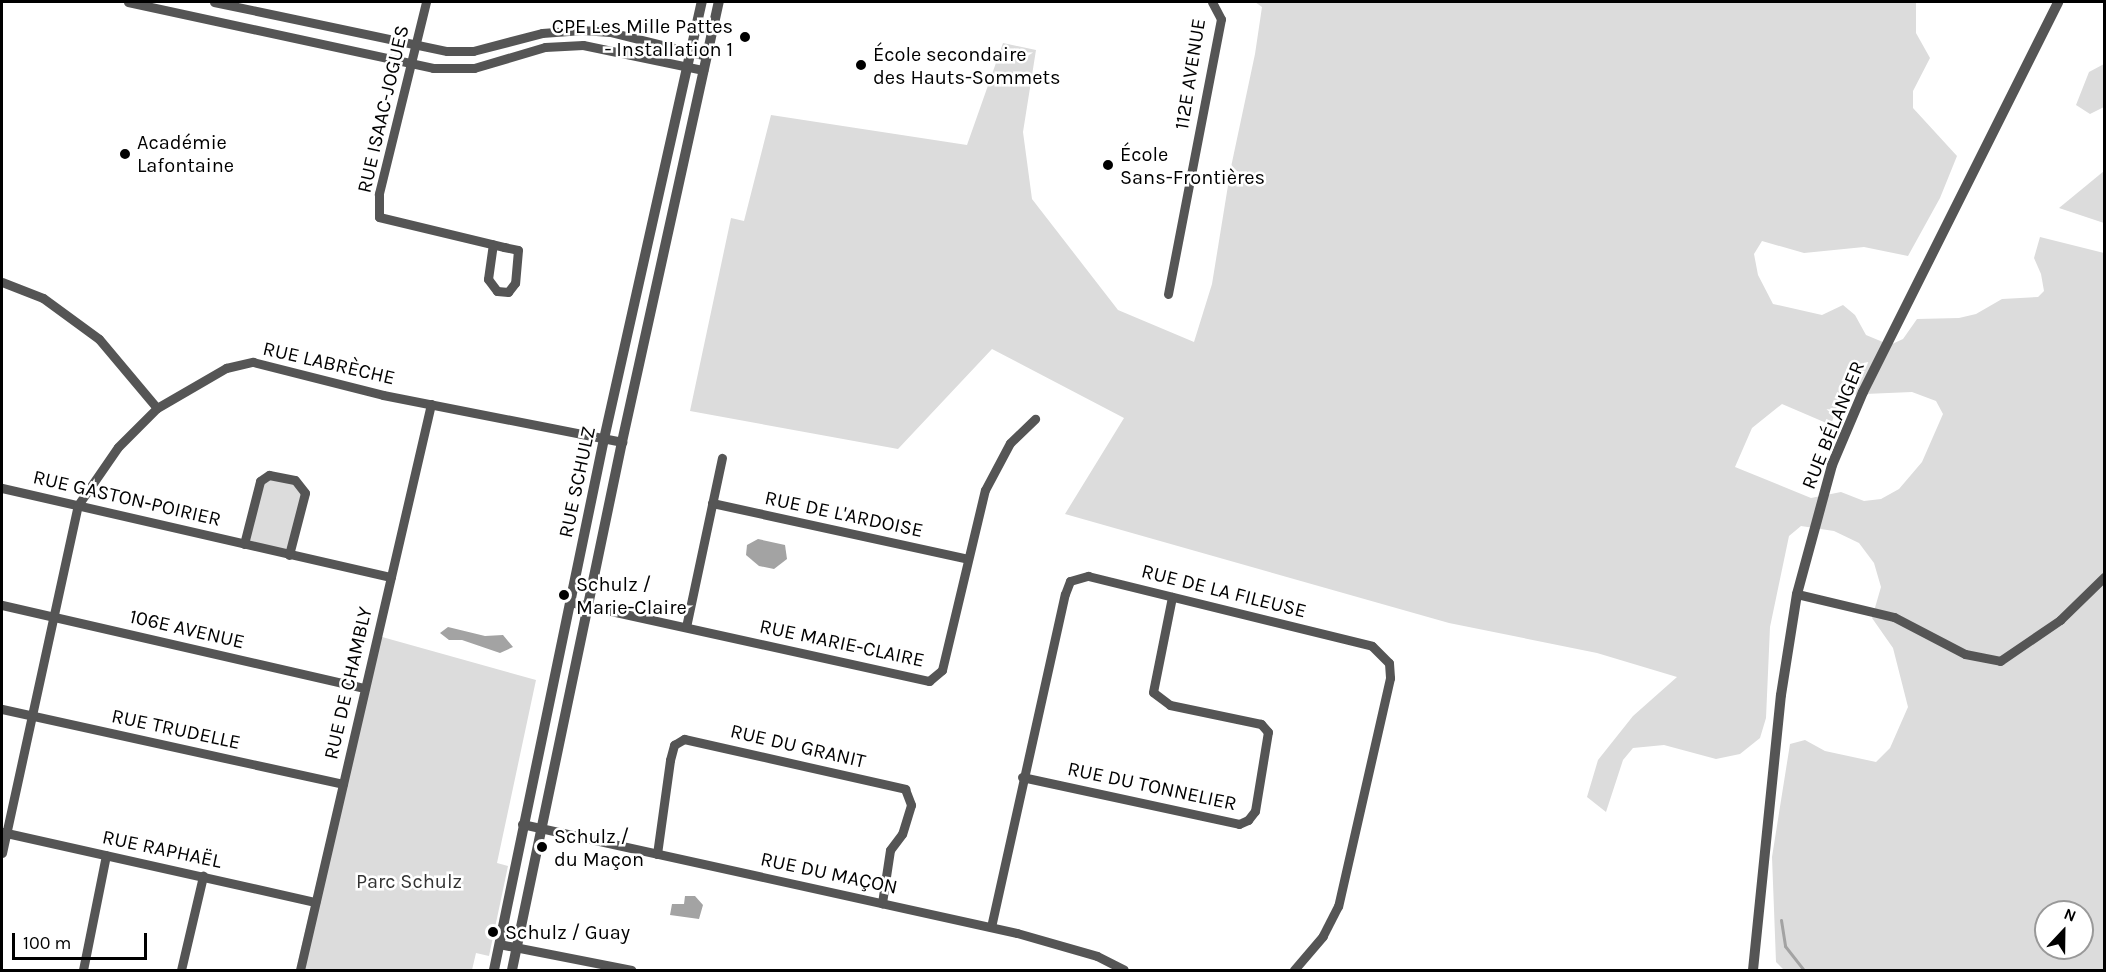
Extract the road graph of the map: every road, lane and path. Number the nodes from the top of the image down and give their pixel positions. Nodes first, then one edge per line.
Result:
1 (128, 2) edge
2 (214, 2) edge
3 (426, 2) edge
4 (702, 2) edge
5 (719, 2) edge
6 (1212, 2) edge
7 (2058, 2) edge
8 (417, 45) junction
9 (692, 53) junction
10 (706, 56) junction
11 (413, 64) junction
12 (689, 67) junction
13 (703, 70) junction
14 (493, 244) junction
15 (2, 282) edge
16 (1168, 294) dead end
17 (431, 405) junction
18 (157, 408) junction
19 (1035, 419) dead end
20 (604, 439) junction
21 (622, 442) junction
22 (722, 459) dead end
23 (2, 488) edge
24 (712, 503) junction
25 (78, 505) junction
26 (244, 544) junction
27 (289, 555) junction
28 (968, 559) junction
29 (391, 577) junction
30 (2104, 577) edge
31 (1797, 594) junction
32 (1172, 597) junction
33 (570, 602) junction
34 (2, 605) edge
35 (587, 606) junction
36 (53, 617) junction
37 (686, 627) junction
38 (365, 688) junction
39 (2, 709) edge
40 (32, 716) junction
41 (543, 727) junction
42 (561, 731) junction
43 (1022, 777) junction
44 (343, 784) junction
45 (522, 824) junction
46 (541, 828) junction
47 (4, 832) edge
48 (2, 853) edge
49 (657, 854) junction
50 (106, 855) junction
51 (202, 876) junction
52 (315, 902) junction
53 (882, 903) junction
54 (991, 927) junction
55 (499, 944) junction
56 (517, 947) junction
57 (613, 968) edge
58 (83, 970) edge
59 (181, 970) edge
60 (300, 970) edge
61 (494, 970) edge
62 (512, 970) edge
63 (631, 970) edge
64 (1124, 970) edge
65 (1294, 970) edge
66 (1753, 970) edge

1 - 11 street
2 - 8 street
3 - 8 street, RUE ISAAC-JOGUES
4 - 9 street, RUE SCHULZ
5 - 10 street, RUE SCHULZ
6 - 16 street, 112E AVENUE
7 - 31 street, RUE BÉLANGER
8 - 9 street
8 - 11 street, RUE ISAAC-JOGUES
9 - 10 street
9 - 12 street, RUE SCHULZ
10 - 13 street, RUE SCHULZ
11 - 12 street
11 - 14 street, RUE ISAAC-JOGUES
12 - 13 street
12 - 20 street, RUE SCHULZ
13 - 21 street, RUE SCHULZ
14 - 14 street, RUE ISAAC-JOGUES
15 - 18 street
17 - 18 street, RUE LABRÈCHE
17 - 20 street, RUE LABRÈCHE
17 - 29 street, RUE DE CHAMBLY
18 - 25 street, RUE LABRÈCHE
19 - 28 street, RUE MARIE-CLAIRE
20 - 21 street, RUE LABRÈCHE
20 - 33 street, RUE SCHULZ
21 - 35 street, RUE SCHULZ
22 - 24 street
23 - 25 street, RUE GASTON-POIRIER
24 - 28 street, RUE DE L'ARDOISE
24 - 37 street
25 - 26 street, RUE GASTON-POIRIER
25 - 36 street, RUE LABRÈCHE
26 - 27 street, RUE GASTON-POIRIER
26 - 27 street, RUE GASTON-POIRIER
27 - 29 street, RUE GASTON-POIRIER
28 - 37 street, RUE MARIE-CLAIRE
29 - 38 street, RUE DE CHAMBLY
30 - 31 street
31 - 66 street, RUE BÉLANGER
32 - 43 street, RUE DE LA FILEUSE
32 - 43 street, RUE DU TONNELIER
32 - 65 street, RUE DE LA FILEUSE
33 - 35 street, RUE MARIE-CLAIRE
33 - 41 street, RUE SCHULZ
34 - 36 street, 106E AVENUE
35 - 37 street, RUE MARIE-CLAIRE
35 - 42 street, RUE SCHULZ
36 - 38 street, 106E AVENUE
36 - 40 street, RUE LABRÈCHE
38 - 44 street, RUE DE CHAMBLY
39 - 40 street, RUE TRUDELLE
40 - 44 street, RUE TRUDELLE
40 - 47 street, RUE LABRÈCHE
41 - 42 street
41 - 45 street, RUE SCHULZ
42 - 46 street, RUE SCHULZ
43 - 54 street, RUE DE LA FILEUSE
44 - 52 street, RUE DE CHAMBLY
45 - 46 street, RUE DU MAÇON
45 - 55 street, RUE SCHULZ
46 - 49 street, RUE DU MAÇON
46 - 56 street, RUE SCHULZ
47 - 48 street, RUE LABRÈCHE
47 - 50 street, RUE RAPHAËL
49 - 53 street, RUE DU MAÇON
49 - 53 street, RUE DU GRANIT
50 - 51 street, RUE RAPHAËL
50 - 58 street
51 - 52 street, RUE RAPHAËL
51 - 59 street
52 - 60 street, RUE DE CHAMBLY
53 - 54 street, RUE DU MAÇON
54 - 64 street, RUE DU MAÇON
55 - 56 street
55 - 61 street, RUE SCHULZ
56 - 57 street
56 - 62 street, RUE SCHULZ
57 - 63 street

